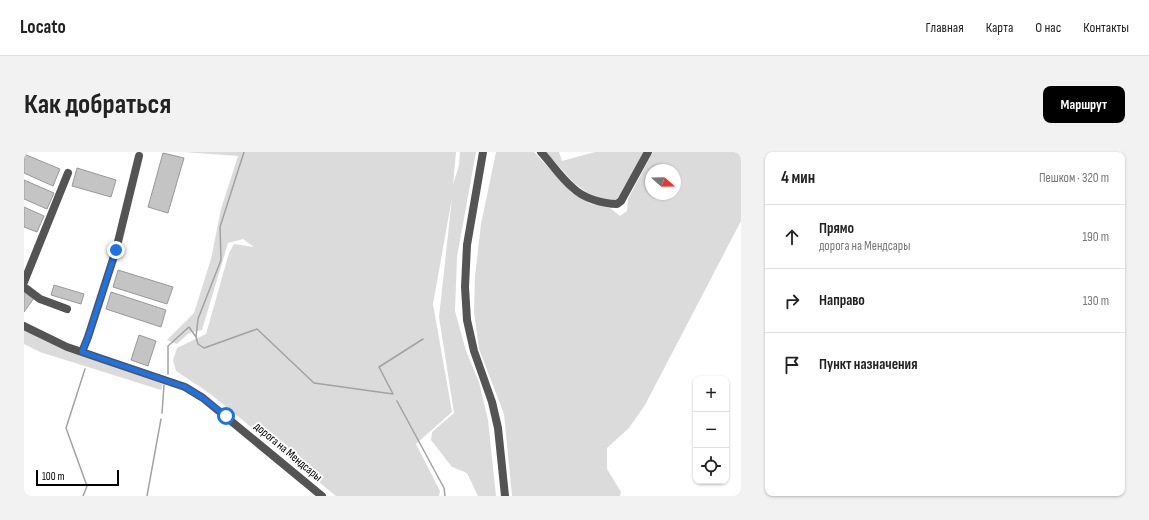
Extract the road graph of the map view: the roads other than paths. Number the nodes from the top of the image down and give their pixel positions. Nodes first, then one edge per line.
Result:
1 (483, 152) edge
2 (541, 152) edge
3 (648, 152) edge
4 (139, 156) dead end
5 (68, 173) dead end
6 (24, 282) edge
7 (24, 287) edge
8 (67, 309) dead end
9 (24, 326) edge
10 (82, 352) junction
11 (322, 496) edge
12 (505, 496) edge

1 - 12 street
2 - 3 street
4 - 10 street
5 - 6 street
7 - 8 street
9 - 10 street, дорога на Мендсары
10 - 11 street, дорога на Мендсары

